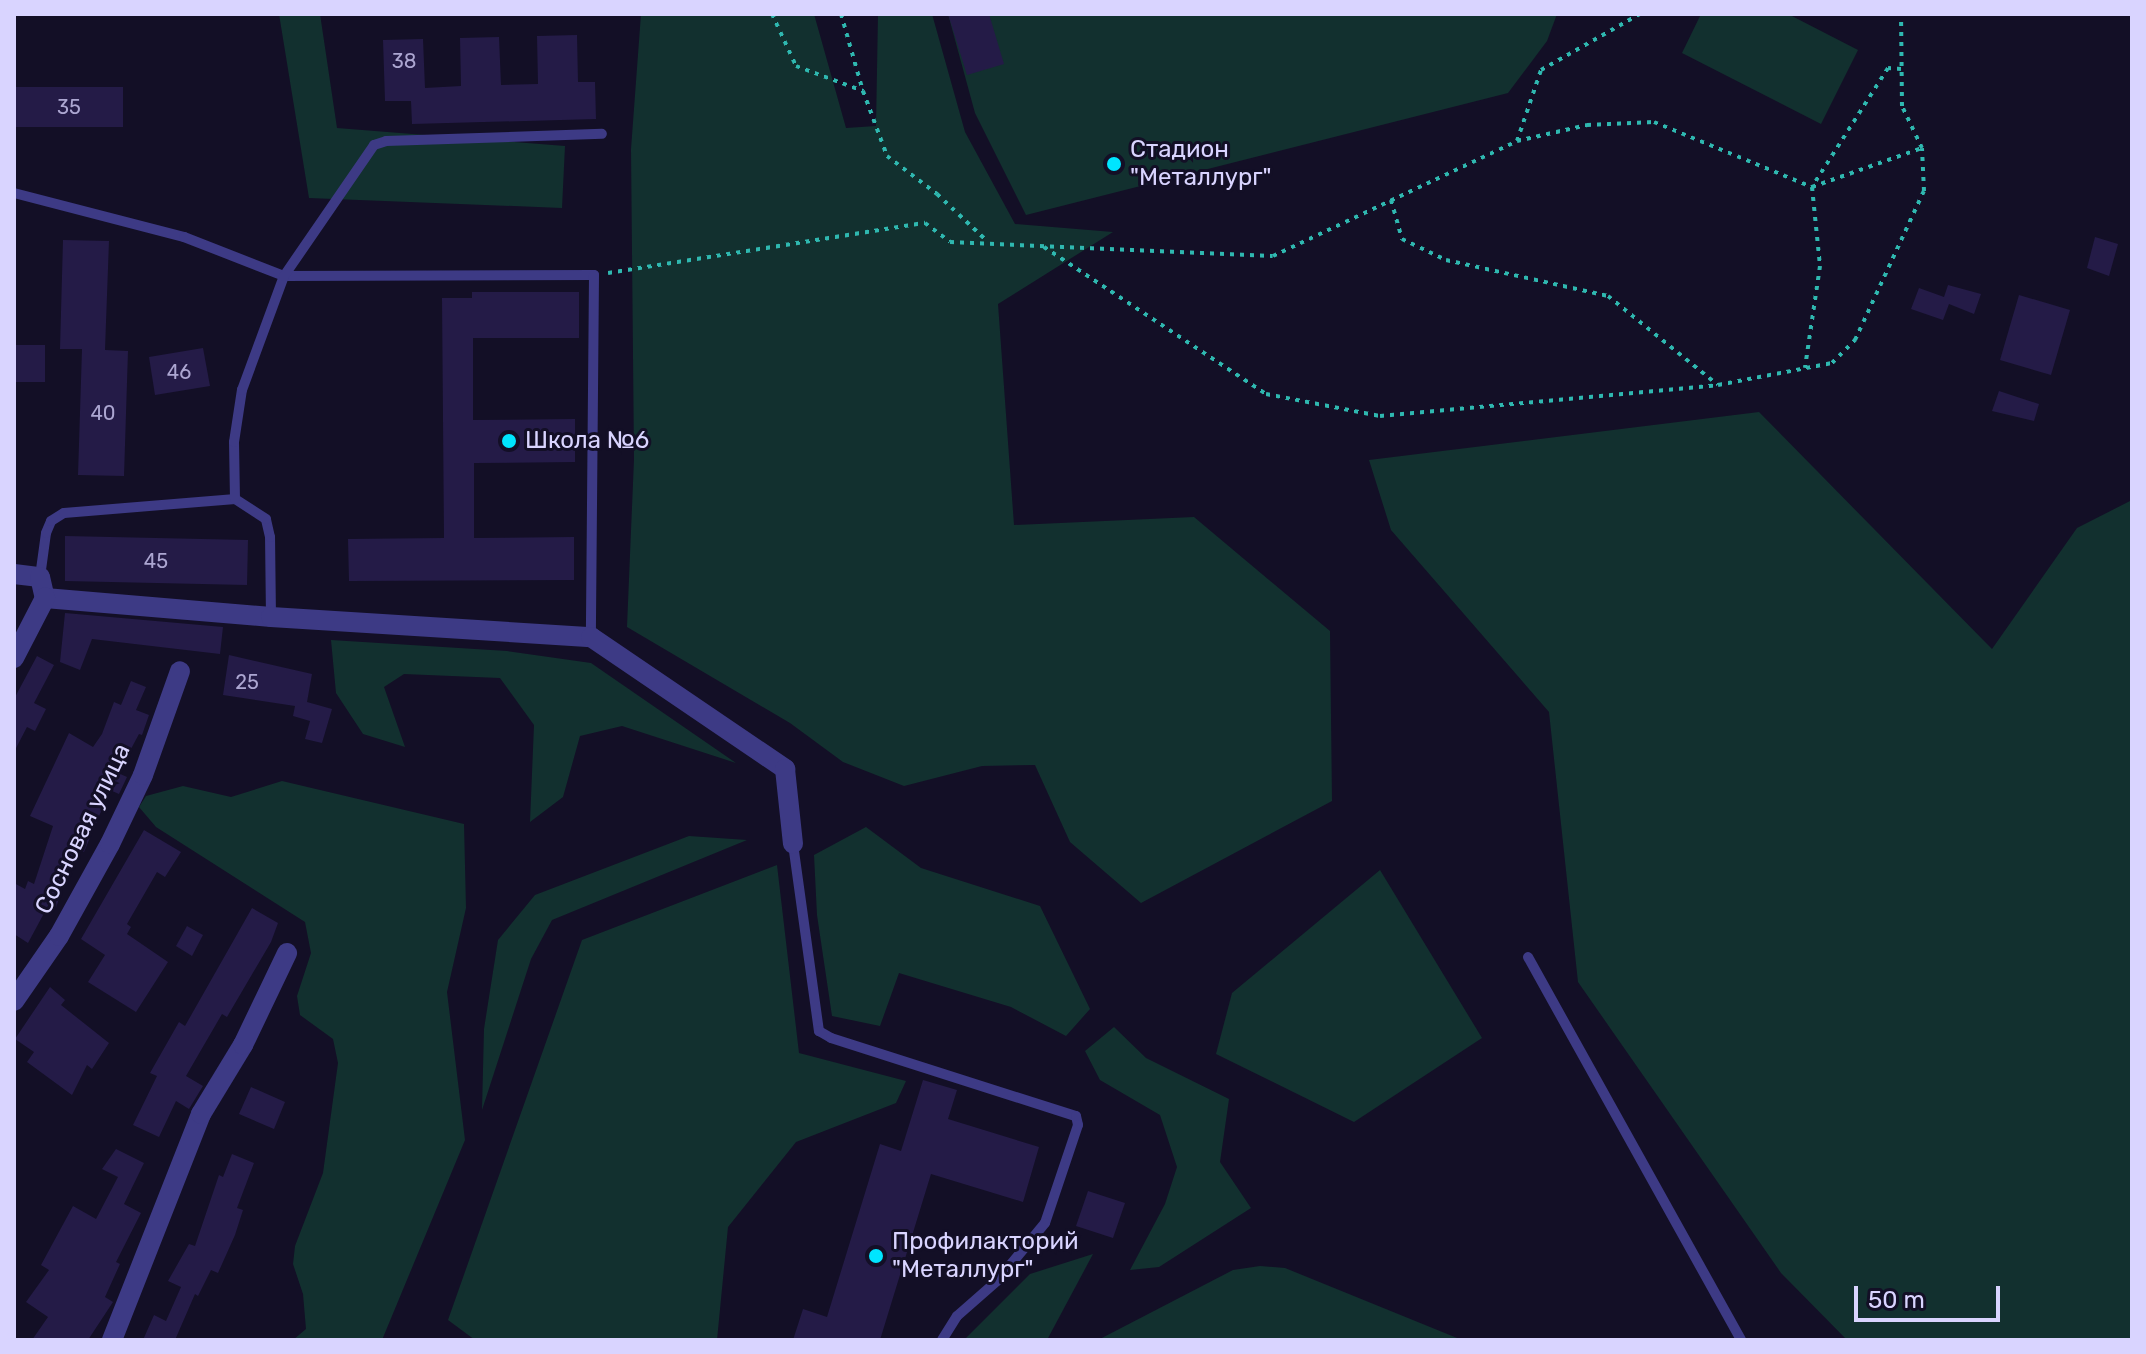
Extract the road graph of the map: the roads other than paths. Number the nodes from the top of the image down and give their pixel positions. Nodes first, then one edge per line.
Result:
1 (602, 134) dead end
2 (14, 193) edge
3 (284, 276) junction
4 (235, 499) junction
5 (14, 574) edge
6 (42, 588) junction
7 (271, 617) junction
8 (591, 637) junction
9 (14, 658) edge
10 (180, 671) dead end
11 (793, 844) joint
12 (287, 953) dead end
13 (1528, 957) dead end
14 (14, 1001) edge
15 (112, 1340) edge
16 (942, 1340) edge
17 (1741, 1340) edge

1 - 3 lane
2 - 3 lane
3 - 4 lane
3 - 8 lane
4 - 6 lane
4 - 7 lane
5 - 6 street
6 - 7 street
6 - 9 street
7 - 8 street
8 - 11 street
10 - 14 street, Сосновая улица
11 - 16 lane
12 - 15 street
13 - 17 lane

